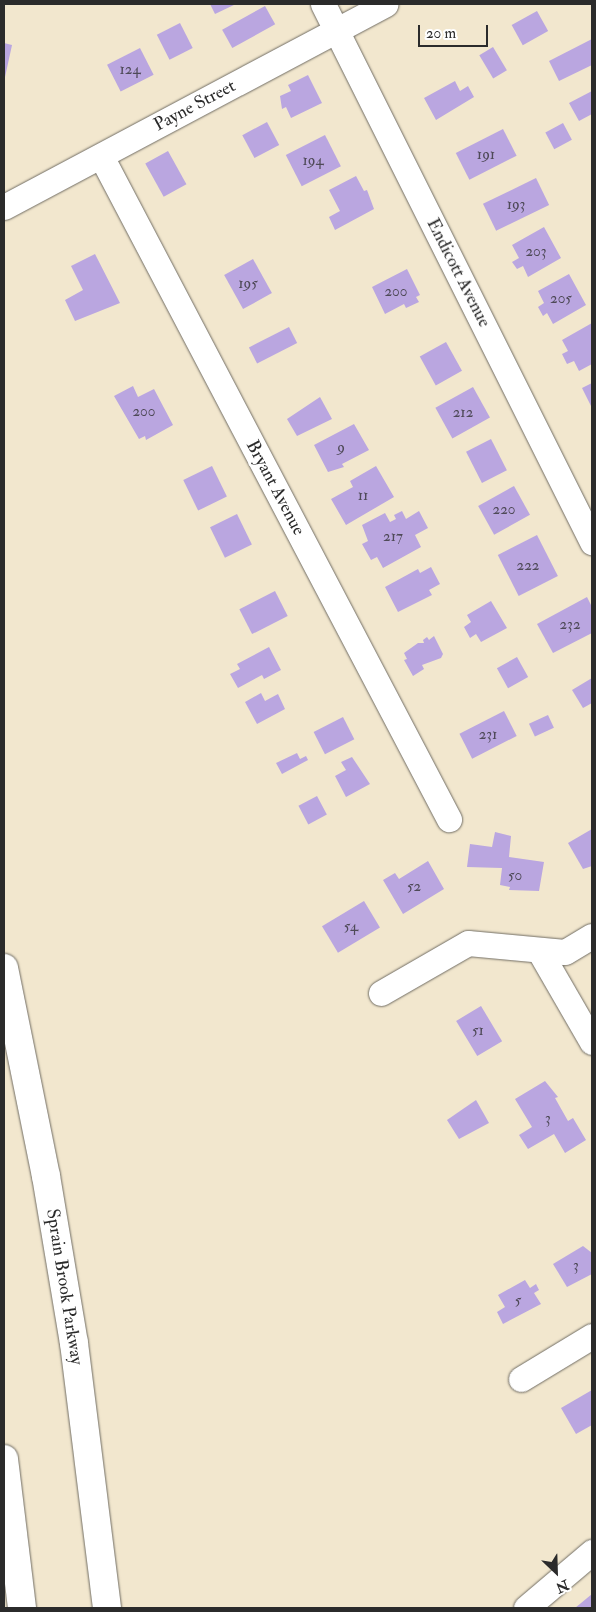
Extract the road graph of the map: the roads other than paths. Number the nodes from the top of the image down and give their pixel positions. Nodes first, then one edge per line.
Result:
1 (323, 4) edge
2 (385, 4) edge
3 (336, 30) junction
4 (101, 156) junction
5 (4, 207) edge
6 (592, 542) edge
7 (449, 819) dead end
8 (592, 936) edge
9 (540, 952) junction
10 (4, 968) edge
11 (381, 993) dead end
12 (592, 1042) edge
13 (592, 1336) edge
14 (521, 1379) dead end
15 (4, 1459) edge
16 (592, 1552) edge
17 (22, 1608) edge
18 (107, 1608) edge
19 (526, 1608) edge

1 - 3 street, Endicott Avenue
2 - 3 street, Payne Street
3 - 4 street, Payne Street
3 - 6 street, Endicott Avenue
4 - 5 street, Payne Street
4 - 7 street, Bryant Avenue
8 - 9 street
9 - 11 street
9 - 12 street
10 - 18 highway, Sprain Brook Parkway
13 - 14 street
15 - 17 highway
16 - 19 street

